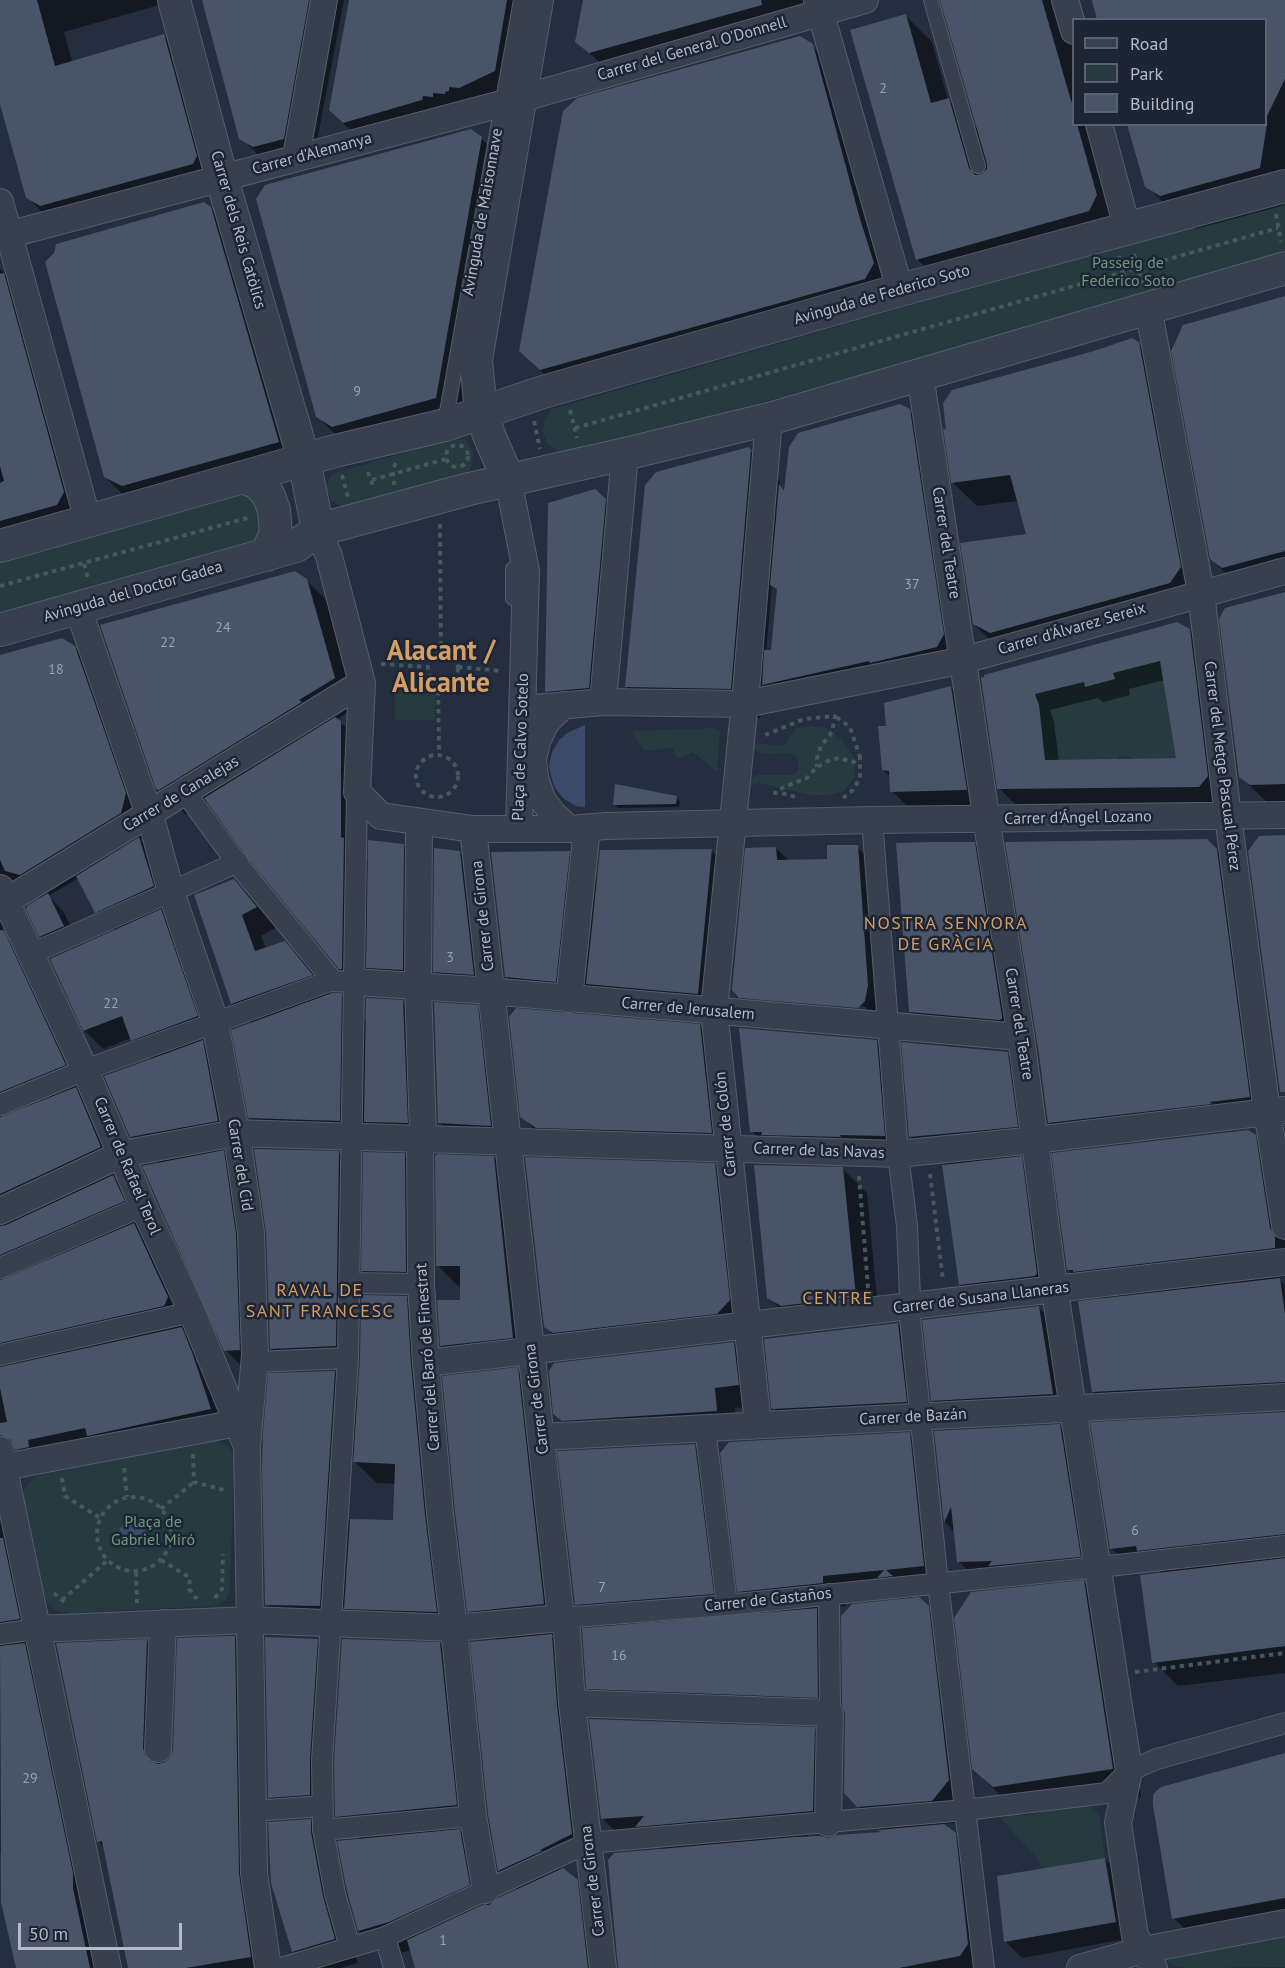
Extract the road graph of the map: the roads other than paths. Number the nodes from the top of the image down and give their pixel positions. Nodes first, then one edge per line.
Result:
1 (174, 0) edge
2 (324, 0) edge
3 (521, 0) edge
4 (537, 0) edge
5 (865, 0) edge
6 (932, 0) edge
7 (1065, 0) edge
8 (818, 7) edge
9 (1072, 24) edge
10 (511, 101) junction
11 (1099, 126) edge
12 (296, 157) junction
13 (978, 166) dead end
14 (222, 179) junction
15 (1279, 188) edge
16 (0, 202) edge
17 (5, 235) edge
18 (1121, 237) junction
19 (1284, 259) edge
20 (900, 290) junction
21 (1142, 301) junction
22 (920, 374) junction
23 (769, 419) junction
24 (485, 422) junction
25 (444, 435) junction
26 (626, 454) junction
27 (304, 460) junction
28 (244, 477) junction
29 (508, 479) junction
30 (316, 520) junction
31 (88, 521) junction
32 (0, 546) edge
33 (266, 555) junction
34 (513, 569) dead end
35 (1285, 571) edge
36 (1201, 593) junction
37 (78, 608) junction
38 (0, 630) edge
39 (963, 660) junction
40 (370, 674) junction
41 (524, 674) junction
42 (603, 702) junction
43 (744, 704) junction
44 (564, 705) junction
45 (523, 709) junction
46 (185, 792) junction
47 (357, 792) junction
48 (148, 814) junction
49 (1285, 815) edge
50 (1228, 816) junction
51 (987, 819) junction
52 (872, 820) junction
53 (419, 823) junction
54 (732, 824) junction
55 (519, 828) junction
56 (473, 829) junction
57 (578, 829) junction
58 (238, 862) junction
59 (171, 892) junction
60 (2, 898) edge
61 (31, 954) junction
62 (342, 982) junction
63 (418, 987) junction
64 (491, 992) junction
65 (569, 999) junction
66 (714, 1010) junction
67 (215, 1023) junction
68 (889, 1026) junction
69 (1021, 1037) junction
70 (85, 1070) junction
71 (0, 1105) edge
72 (1277, 1111) edge
73 (235, 1133) junction
74 (351, 1137) junction
75 (420, 1139) junction
76 (897, 1140) dead end
77 (1035, 1140) junction
78 (508, 1142) junction
79 (729, 1149) junction
80 (122, 1154) junction
81 (899, 1162) dead end
82 (143, 1206) junction
83 (0, 1211) edge
84 (1285, 1226) edge
85 (1285, 1262) edge
86 (0, 1268) edge
87 (349, 1283) junction
88 (421, 1284) junction
89 (1055, 1289) junction
90 (910, 1298) dead end
91 (192, 1312) junction
92 (910, 1318) dead end
93 (747, 1325) junction
94 (531, 1350) junction
95 (0, 1355) edge
96 (348, 1358) junction
97 (255, 1362) junction
98 (426, 1363) junction
99 (1285, 1397) edge
100 (1074, 1408) junction
101 (921, 1416) junction
102 (237, 1423) junction
103 (758, 1425) junction
104 (705, 1428) junction
105 (541, 1437) junction
106 (247, 1447) junction
107 (2, 1458) edge
108 (1285, 1546) edge
109 (1098, 1568) junction
110 (938, 1583) junction
111 (829, 1594) junction
112 (727, 1605) junction
113 (561, 1618) junction
114 (250, 1620) junction
115 (162, 1623) junction
116 (330, 1623) junction
117 (454, 1628) junction
118 (36, 1629) junction
119 (0, 1634) edge
120 (573, 1703) junction
121 (830, 1713) junction
122 (1285, 1723) edge
123 (158, 1749) dead end
124 (1129, 1771) junction
125 (322, 1806) junction
126 (965, 1810) junction
127 (253, 1811) junction
128 (473, 1816) junction
129 (828, 1822) junction
130 (323, 1830) junction
131 (588, 1843) junction
132 (486, 1890) junction
133 (1285, 1923) edge
134 (385, 1937) junction
135 (350, 1947) junction
136 (1148, 1959) edge
137 (108, 1968) edge
138 (268, 1968) edge
139 (281, 1968) edge
140 (394, 1968) edge
141 (603, 1968) edge
142 (984, 1968) edge
143 (1080, 1968) edge

1 - 14 street, Carrer dels Reis Catòlics
2 - 12 street
3 - 10 lane, Avinguda de Maisonnave
4 - 10 street, Avinguda de Maisonnave
5 - 8 street, Carrer del General O'Donnell
6 - 13 lane
7 - 9 street
8 - 10 street, Carrer del General O'Donnell
8 - 20 street
10 - 12 street, Carrer d'Alemanya
10 - 24 street, Avinguda de Maisonnave
10 - 25 lane, Avinguda de Maisonnave
11 - 18 street
12 - 14 street, Carrer d'Alemanya
14 - 17 street, Carrer d'Alemanya
14 - 27 street, Carrer dels Reis Catòlics
15 - 18 street, Avinguda de Federico Soto
16 - 17 street
17 - 31 street
18 - 20 street, Avinguda de Federico Soto
19 - 21 street
20 - 24 street, Avinguda de Federico Soto
21 - 22 street
21 - 36 street, Carrer del Metge Pascual Pérez
22 - 23 street
22 - 39 street, Carrer del Teatre
23 - 26 street
23 - 43 street
24 - 25 street
24 - 29 street, Plaça de Calvo Sotelo
25 - 27 street
26 - 29 street
26 - 42 street
27 - 28 street
27 - 30 street
28 - 31 street
28 - 33 street
29 - 30 street
29 - 41 street, Plaça de Calvo Sotelo
30 - 33 street, Avinguda del Doctor Gadea
30 - 40 street
31 - 32 street
33 - 37 street, Avinguda del Doctor Gadea
34 - 41 lane
35 - 36 street, Carrer d'Álvarez Sereix
36 - 39 street, Carrer d'Álvarez Sereix
36 - 50 street, Carrer del Metge Pascual Pérez
37 - 38 street, Avinguda del Doctor Gadea
37 - 48 street, Carrer del Cid
39 - 43 street, Carrer d'Álvarez Sereix
39 - 51 street, Carrer del Teatre
40 - 46 street, Carrer de Canalejas
40 - 47 street
41 - 45 street, Plaça de Calvo Sotelo
42 - 43 street, Carrer d'Álvarez Sereix
42 - 44 street, Carrer d'Álvarez Sereix
43 - 54 street, Carrer de Colón
44 - 45 street, Carrer d'Álvarez Sereix
44 - 57 street
45 - 55 street, Plaça de Calvo Sotelo
46 - 48 street, Carrer de Canalejas
46 - 58 street
47 - 53 street, Plaça de Calvo Sotelo
47 - 62 street
48 - 59 street, Carrer del Cid
48 - 60 street, Carrer de Canalejas
49 - 50 street, Carrer d'Ángel Lozano
50 - 51 street, Carrer d'Ángel Lozano
50 - 72 street, Carrer del Metge Pascual Pérez
51 - 52 street, Carrer d'Ángel Lozano
51 - 69 street, Carrer del Teatre
52 - 54 street, Carrer d'Ángel Lozano
52 - 68 street
53 - 56 street, Plaça de Calvo Sotelo
53 - 63 street, Carrer del Baró de Finestrat
54 - 57 street, Carrer d'Ángel Lozano
54 - 66 street, Carrer de Colón
55 - 56 street, Plaça de Calvo Sotelo
55 - 57 street, Carrer d'Ángel Lozano
56 - 64 street, Carrer de Girona
57 - 65 street
58 - 59 street
58 - 62 street
59 - 61 street
59 - 67 street, Carrer del Cid
60 - 61 street, Carrer de Rafael Terol
61 - 70 street, Carrer de Rafael Terol
62 - 63 street, Carrer de Jerusalem
62 - 67 street
62 - 74 street
63 - 64 street, Carrer de Jerusalem
63 - 75 street, Carrer del Baró de Finestrat
64 - 65 street, Carrer de Jerusalem
64 - 78 street, Carrer de Girona
65 - 66 street, Carrer de Jerusalem
66 - 68 street, Carrer de Jerusalem
66 - 79 street, Carrer de Colón
67 - 70 street
67 - 73 street, Carrer del Cid
68 - 69 street, Carrer de Jerusalem
68 - 76 street
69 - 77 street, Carrer del Teatre
70 - 71 street
70 - 80 street, Carrer de Rafael Terol
72 - 77 street, Carrer de las Navas
72 - 84 street, Carrer del Metge Pascual Pérez
73 - 74 street, Carrer de las Navas
73 - 80 street, Carrer de las Navas
73 - 97 street, Carrer del Cid
74 - 75 street, Carrer de las Navas
74 - 87 street
75 - 78 street, Carrer de las Navas
75 - 88 street, Carrer del Baró de Finestrat
77 - 79 street, Carrer de las Navas
77 - 89 street, Carrer del Teatre
78 - 79 street, Carrer de las Navas
78 - 94 street, Carrer de Girona
79 - 93 street, Carrer de Colón
80 - 82 street, Carrer de Rafael Terol
80 - 83 street, Carrer de las Navas
81 - 90 street
82 - 86 street
82 - 91 street, Carrer de Rafael Terol
85 - 89 street, Carrer de Susana Llaneras
87 - 88 street
87 - 96 street
88 - 98 street, Carrer del Baró de Finestrat
89 - 93 street, Carrer de Susana Llaneras
89 - 100 street, Carrer del Teatre
91 - 95 street
91 - 102 street, Carrer de Rafael Terol
92 - 101 street
93 - 94 street, Carrer de Susana Llaneras
93 - 103 street, Carrer de Colón
94 - 98 street, Carrer de Susana Llaneras
94 - 105 street, Carrer de Girona
96 - 97 street
96 - 116 street
97 - 106 street, Carrer del Cid
98 - 117 street, Carrer del Baró de Finestrat
99 - 100 street, Carrer de Bazán
100 - 101 street, Carrer de Bazán
100 - 109 street, Carrer del Teatre
101 - 103 street, Carrer de Bazán
101 - 110 street
102 - 106 street, Carrer de Rafael Terol
102 - 107 street
103 - 104 street, Carrer de Bazán
104 - 105 street, Carrer de Bazán
104 - 112 street
105 - 113 street, Carrer de Girona
106 - 114 street
107 - 118 street
108 - 109 street, Carrer de Castaños
109 - 110 street, Carrer de Castaños
109 - 124 street, Carrer del Teatre
110 - 111 street, Carrer de Castaños
110 - 126 street
111 - 112 street, Carrer de Castaños
111 - 121 street
112 - 113 street, Carrer de Castaños
113 - 117 street, Carrer de Castaños
113 - 120 street, Carrer de Girona
114 - 115 street
114 - 116 street, Carrer de Castaños
114 - 127 street
115 - 118 street
115 - 123 street
116 - 117 street, Carrer de Castaños
116 - 125 street
117 - 128 street, Carrer del Baró de Finestrat
118 - 119 street
118 - 137 street
120 - 121 street
120 - 131 street, Carrer de Girona
121 - 129 street
122 - 124 street
124 - 126 street
124 - 136 street
125 - 127 street
125 - 130 street
126 - 129 street
126 - 142 street
127 - 138 street
128 - 130 street
128 - 132 street, Carrer del Baró de Finestrat
129 - 131 street
130 - 135 street
131 - 132 street
131 - 141 street, Carrer de Girona
132 - 134 street
133 - 136 street
134 - 135 street
134 - 140 street
135 - 139 street
136 - 143 street

